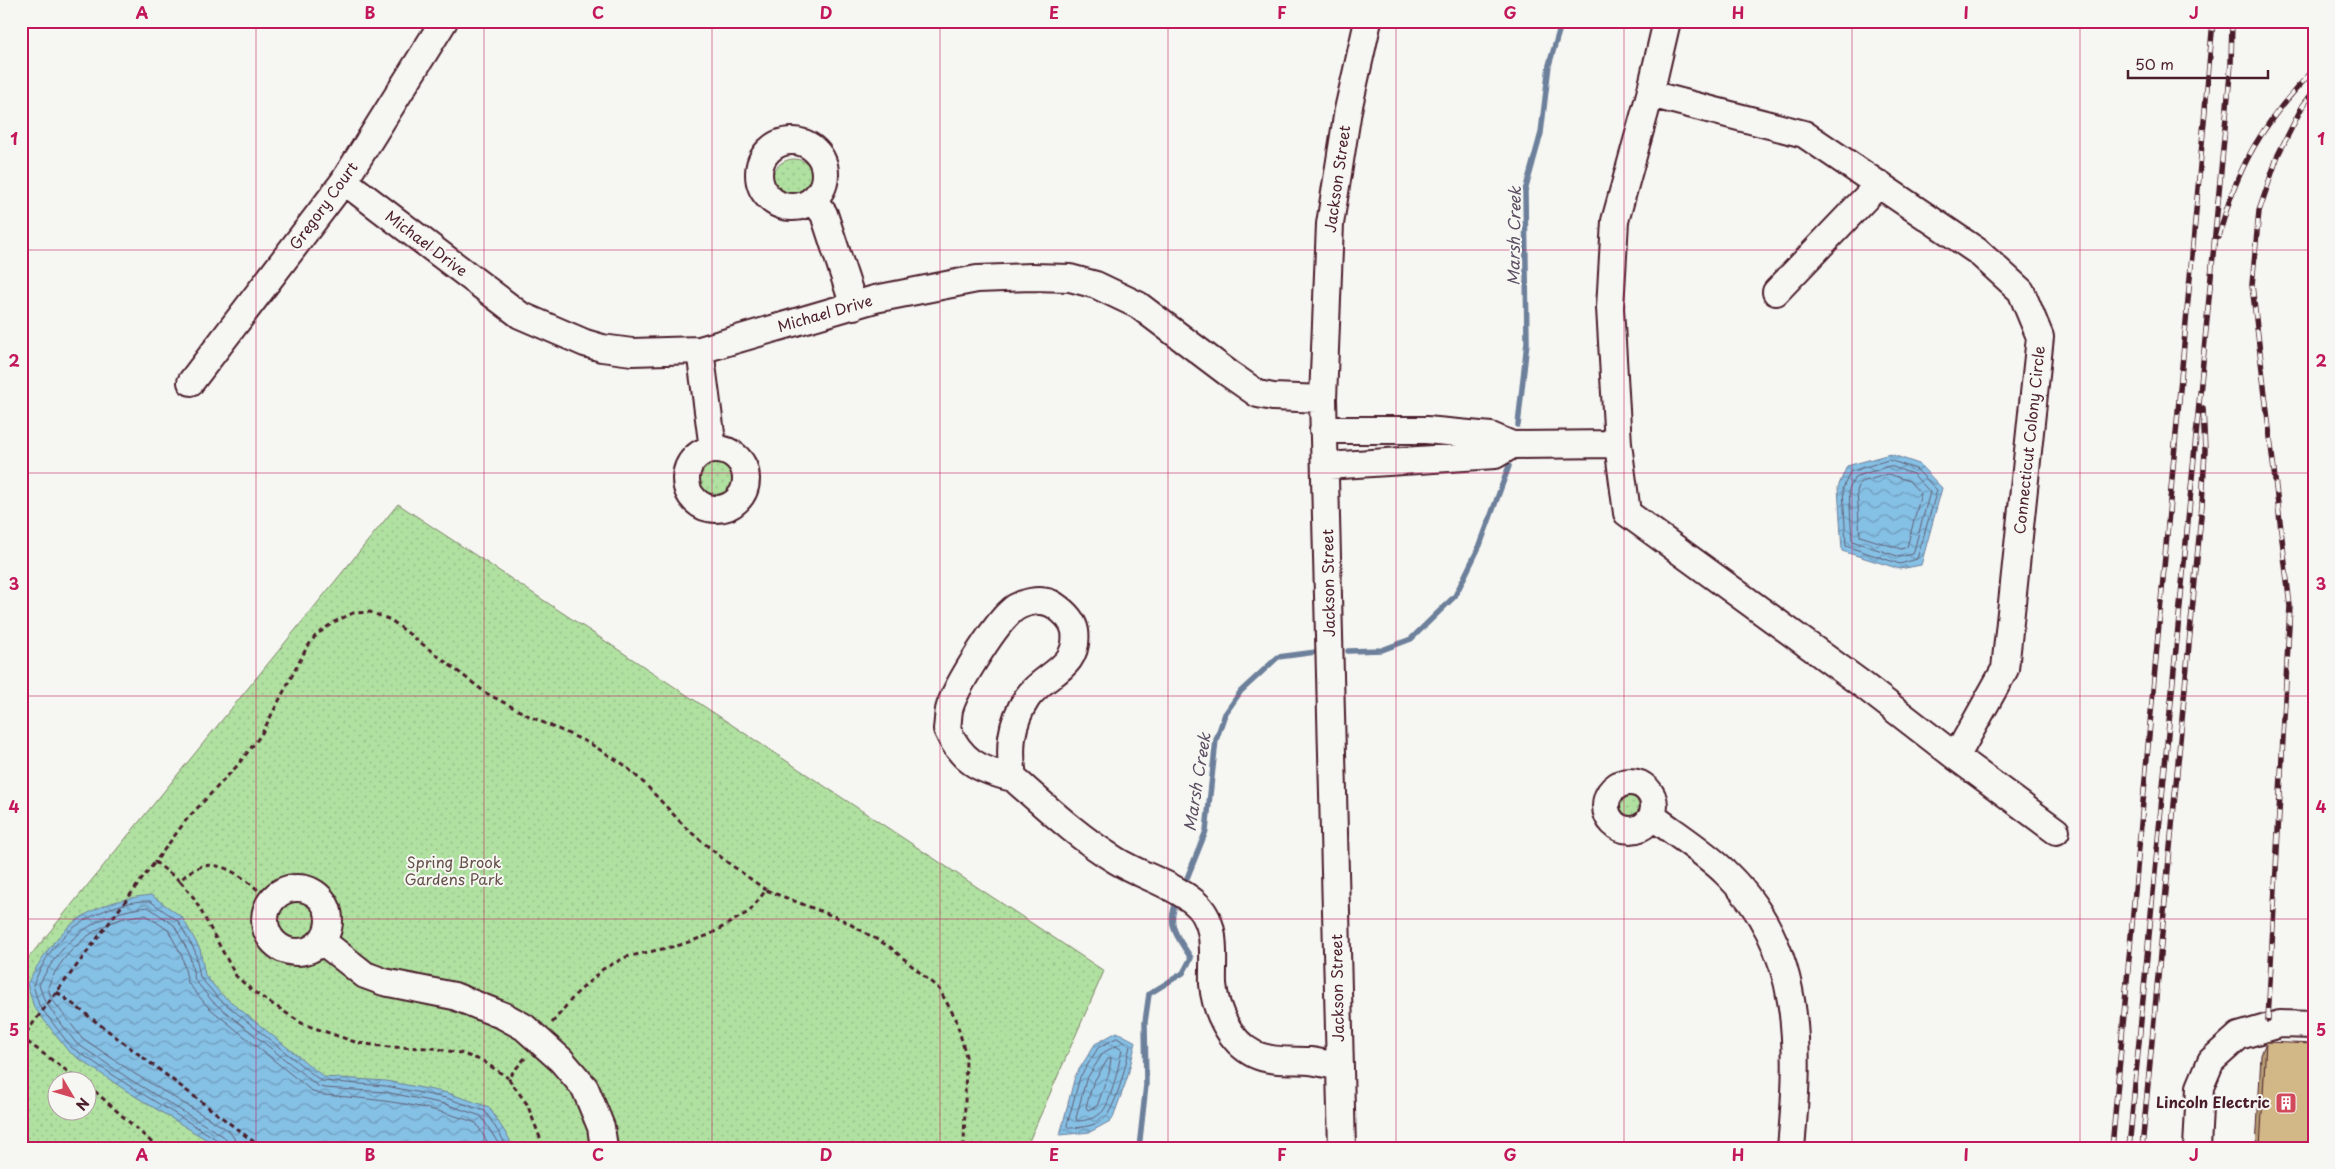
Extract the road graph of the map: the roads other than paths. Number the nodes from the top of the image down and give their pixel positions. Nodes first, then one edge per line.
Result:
1 (444, 21) edge
2 (1368, 21) edge
3 (1667, 21) edge
4 (1650, 94) junction
5 (344, 181) junction
6 (1879, 184) junction
7 (813, 200) dead end
8 (1776, 292) dead end
9 (854, 306) junction
10 (700, 350) junction
11 (192, 382) dead end
12 (1323, 399) junction
13 (1323, 430) junction
14 (1618, 444) junction
15 (1512, 445) junction
16 (713, 449) dead end
17 (1326, 466) junction
18 (1956, 758) junction
19 (1013, 778) junction
20 (1652, 816) dead end
21 (2056, 832) dead end
22 (322, 941) junction
23 (2314, 1025) edge
24 (1340, 1067) junction
25 (604, 1148) edge
26 (1342, 1148) edge
27 (1791, 1148) edge
28 (2197, 1148) edge

1 - 5 street, Gregory Court
2 - 12 street, Jackson Street
3 - 4 street
4 - 6 street, Connecticut Colony Circle
4 - 14 street
5 - 10 street, Michael Drive
5 - 11 street, Gregory Court
6 - 8 street
6 - 18 street, Connecticut Colony Circle
7 - 9 street
9 - 10 street, Michael Drive
9 - 12 street, Michael Drive
10 - 16 street
12 - 13 street, Jackson Street
13 - 15 street
13 - 17 street, Jackson Street
14 - 15 street
14 - 18 street
15 - 17 street
17 - 24 street, Jackson Street
18 - 21 street
19 - 19 street
19 - 24 street
20 - 27 street
22 - 22 street
22 - 25 street
23 - 28 street
24 - 26 street, Jackson Street

